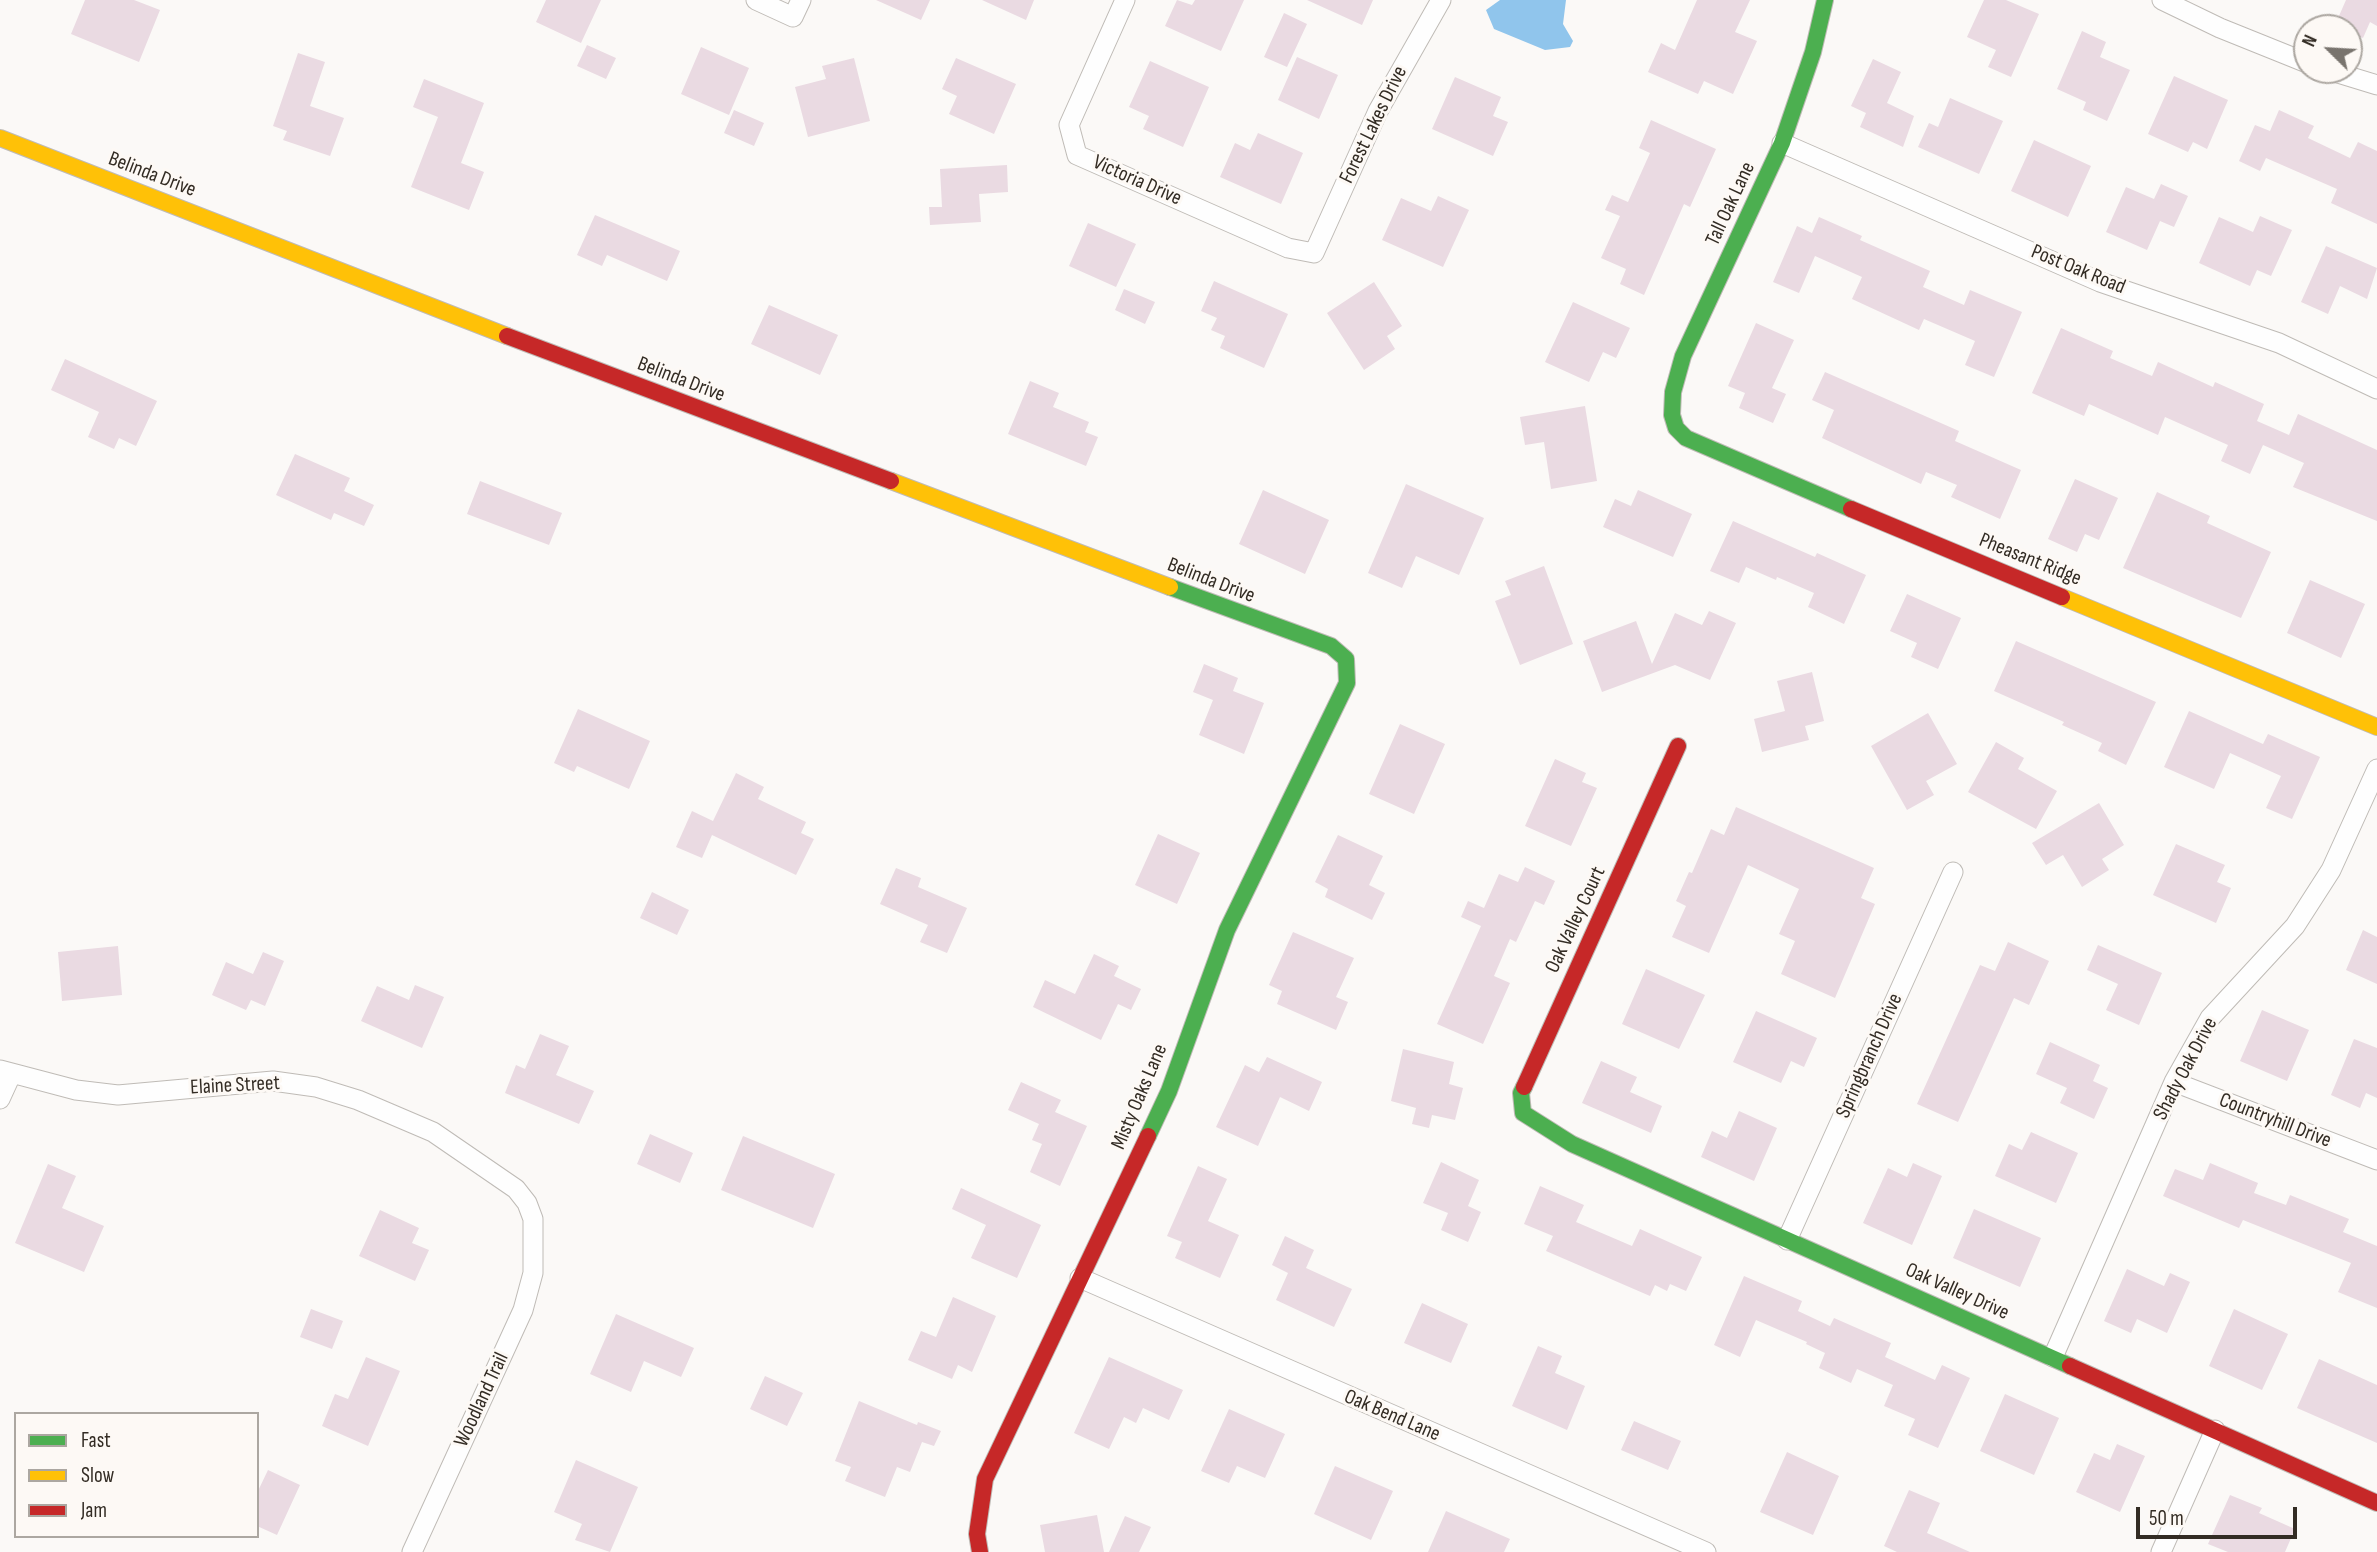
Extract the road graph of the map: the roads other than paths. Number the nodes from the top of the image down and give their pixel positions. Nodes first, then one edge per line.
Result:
1 (756, 0) edge
2 (1125, 0) edge
3 (1441, 0) edge
4 (1825, 0) edge
5 (2162, 0) edge
6 (797, 8) edge
7 (2293, 57) edge
8 (0, 138) edge
9 (1782, 143) junction
10 (1314, 253) joint
11 (2377, 388) edge
12 (1674, 422) joint
13 (1346, 659) joint
14 (2377, 727) edge
15 (1678, 746) dead end
16 (2377, 769) edge
17 (1954, 872) dead end
18 (6, 1072) edge
19 (2174, 1082) junction
20 (0, 1099) edge
21 (1523, 1113) joint
22 (2377, 1160) edge
23 (1787, 1240) junction
24 (533, 1242) joint
25 (1080, 1278) junction
26 (2053, 1357) junction
27 (2215, 1430) junction
28 (2377, 1503) edge
29 (412, 1552) edge
30 (980, 1552) edge
31 (1706, 1552) edge
32 (2161, 1552) edge

1 - 6 street
2 - 10 street, Victoria Drive
3 - 10 street, Forest Lakes Drive
4 - 9 street, Tall Oak Lane
5 - 7 street
8 - 13 street, Belinda Drive
9 - 11 street, Post Oak Road
9 - 12 street, Tall Oak Lane
12 - 14 street, Pheasant Ridge
13 - 25 street, Misty Oaks Lane
15 - 21 street, Oak Valley Court
16 - 19 street, Shady Oak Drive
17 - 23 street, Springbranch Drive
18 - 20 street
18 - 24 street, Elaine Street
19 - 22 street, Countryhill Drive
19 - 26 street, Shady Oak Drive
21 - 23 street, Oak Valley Drive
23 - 26 street, Oak Valley Drive
24 - 29 street, Woodland Trail
25 - 30 street, Misty Oaks Lane
25 - 31 street, Oak Bend Lane
26 - 27 street, Oak Valley Drive
27 - 28 street, Oak Valley Drive
27 - 32 street

